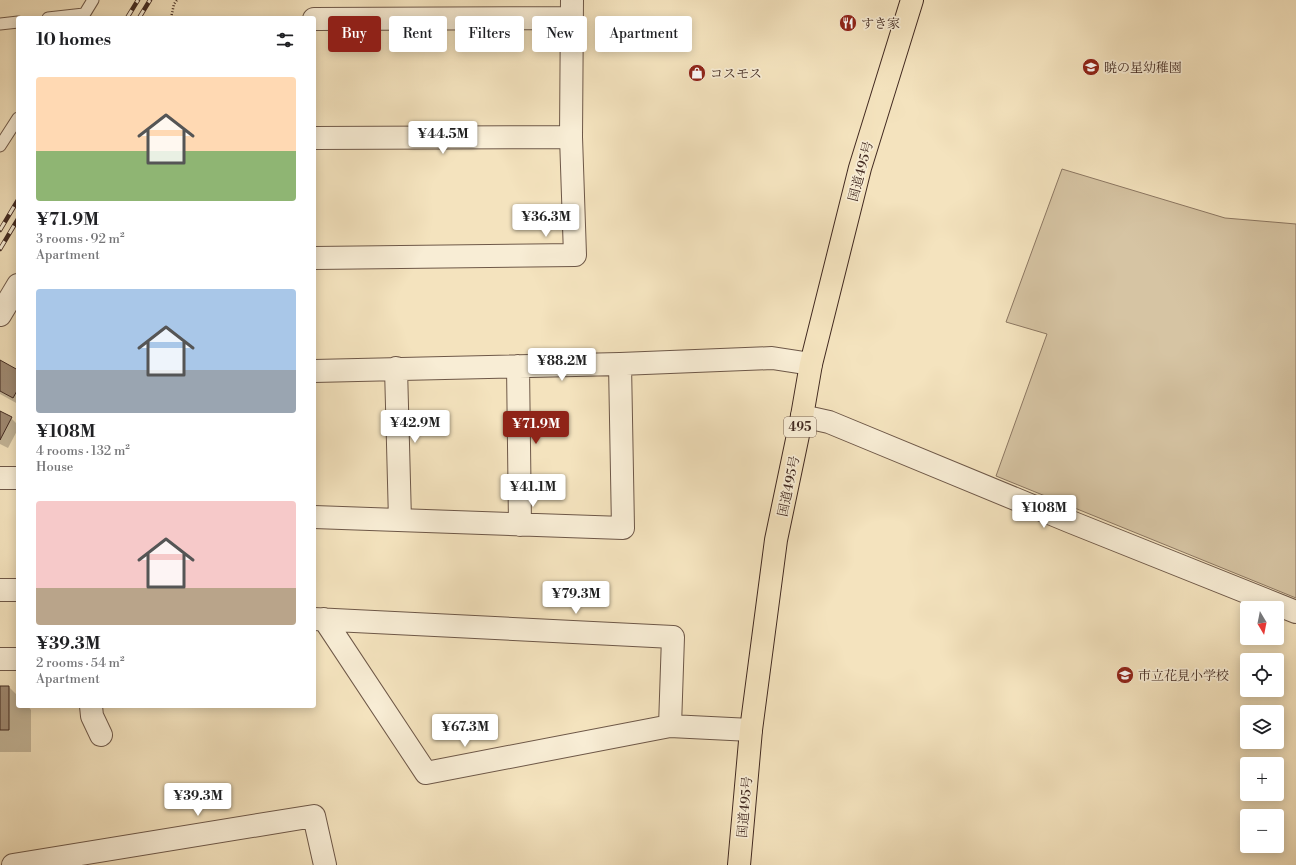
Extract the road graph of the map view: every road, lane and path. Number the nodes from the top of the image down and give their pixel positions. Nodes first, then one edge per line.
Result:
1 (93, 0) edge
2 (177, 0) edge
3 (912, 0) edge
4 (572, 9) edge
5 (83, 16) edge
6 (171, 16) edge
7 (316, 19) edge
8 (16, 22) edge
9 (0, 24) edge
10 (16, 121) edge
11 (571, 137) junction
12 (316, 138) edge
13 (0, 146) edge
14 (316, 258) edge
15 (16, 288) edge
16 (0, 315) edge
17 (620, 364) junction
18 (812, 364) junction
19 (518, 366) junction
20 (396, 368) junction
21 (316, 370) edge
22 (802, 416) junction
23 (0, 478) edge
24 (16, 478) edge
25 (316, 517) edge
26 (400, 520) junction
27 (520, 525) junction
28 (0, 590) edge
29 (16, 590) edge
30 (1296, 612) edge
31 (319, 619) edge
32 (0, 659) edge
33 (16, 659) edge
34 (91, 708) edge
35 (670, 726) junction
36 (750, 730) junction
37 (101, 735) dead end
38 (22, 864) edge
39 (325, 865) edge
40 (738, 865) edge

1 - 5 lane
2 - 6 path
3 - 18 highway, 国道495号 / 495
4 - 7 street
4 - 11 street
8 - 9 lane
10 - 13 lane
11 - 12 street
11 - 14 street
15 - 16 street
17 - 18 street
17 - 19 street
17 - 27 street
18 - 22 highway, 国道495号 / 495
19 - 20 street
19 - 27 street
20 - 21 street
20 - 26 street
22 - 30 street
22 - 36 highway, 国道495号 / 495
23 - 24 street
25 - 26 street
26 - 27 street
28 - 29 street
31 - 35 street
31 - 35 street
32 - 33 street
34 - 37 street
35 - 36 street
36 - 40 highway, 国道495号 / 495
38 - 39 street

